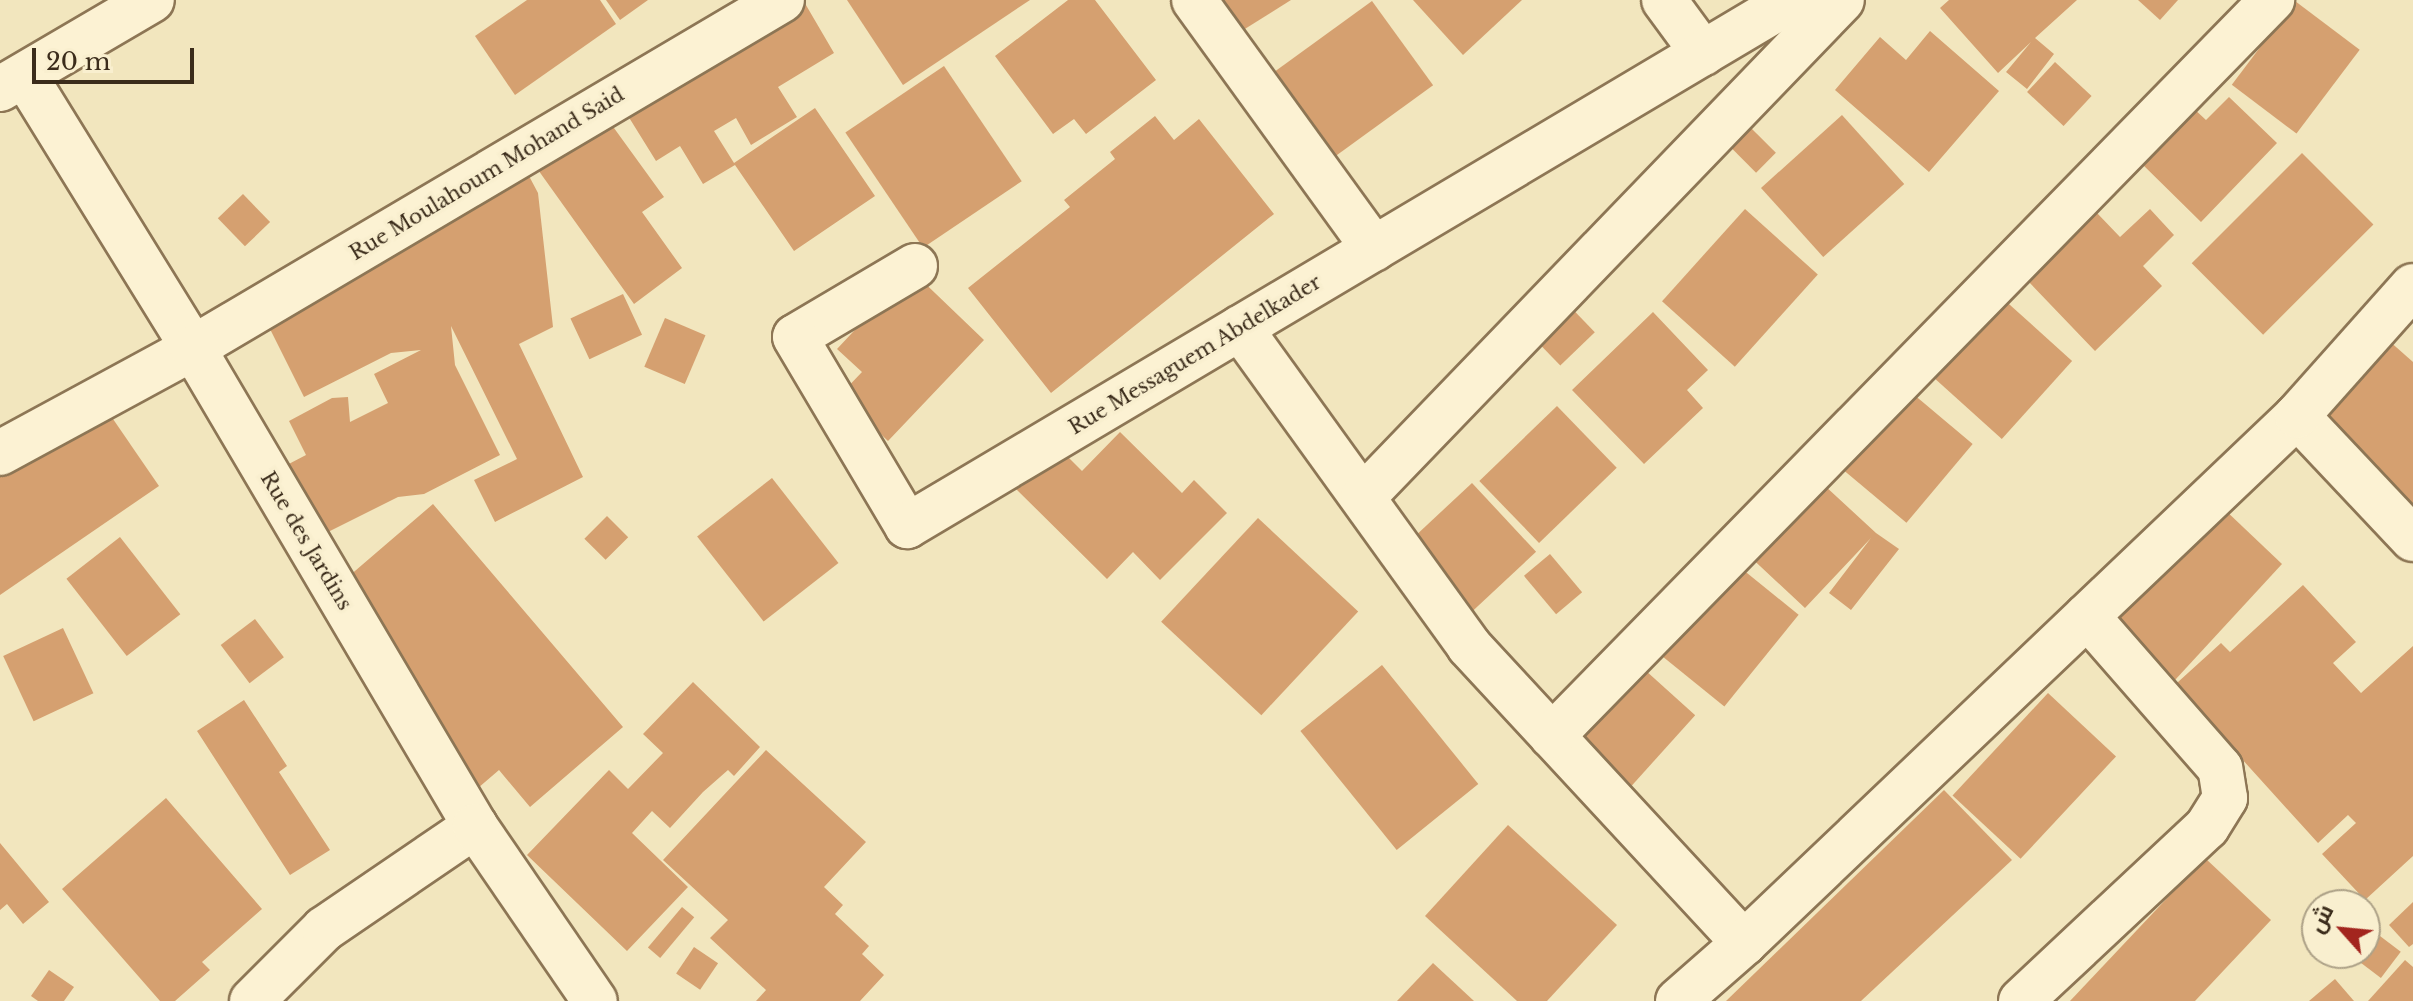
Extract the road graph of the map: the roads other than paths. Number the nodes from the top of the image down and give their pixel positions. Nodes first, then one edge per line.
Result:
1 (782, 0) edge
2 (1194, 0) edge
3 (1664, 0) edge
4 (1792, 0) edge
5 (1842, 0) edge
6 (2272, 0) edge
7 (125, 7) edge
8 (1703, 53) junction
9 (12, 82) edge
10 (1374, 249) junction
11 (915, 266) dead end
12 (2413, 286) edge
13 (1240, 328) junction
14 (193, 348) junction
15 (2297, 416) junction
16 (0, 453) edge
17 (1363, 497) junction
18 (2413, 539) edge
19 (2087, 616) junction
20 (1552, 736) junction
21 (475, 826) junction
22 (1744, 943) junction
23 (252, 1001) edge
24 (595, 1001) edge
25 (1678, 1001) edge
26 (2021, 1001) edge

1 - 14 street, Rue Moulahoum Mohand Said
2 - 10 street
3 - 8 street
4 - 8 street, Rue Messaguem Abdelkader
5 - 17 street
6 - 20 street
7 - 9 street
8 - 10 street, Rue Messaguem Abdelkader
9 - 14 street, Rue des Jardins
10 - 13 street, Rue Messaguem Abdelkader
11 - 13 street, Rue Messaguem Abdelkader
12 - 15 street
13 - 17 street
14 - 16 street, Rue Moulahoum Mohand Said
14 - 21 street, Rue des Jardins
15 - 18 street
15 - 19 street
17 - 20 street
19 - 22 street
19 - 26 street
20 - 22 street
21 - 23 street
21 - 24 street, Rue des Jardins
22 - 25 street

